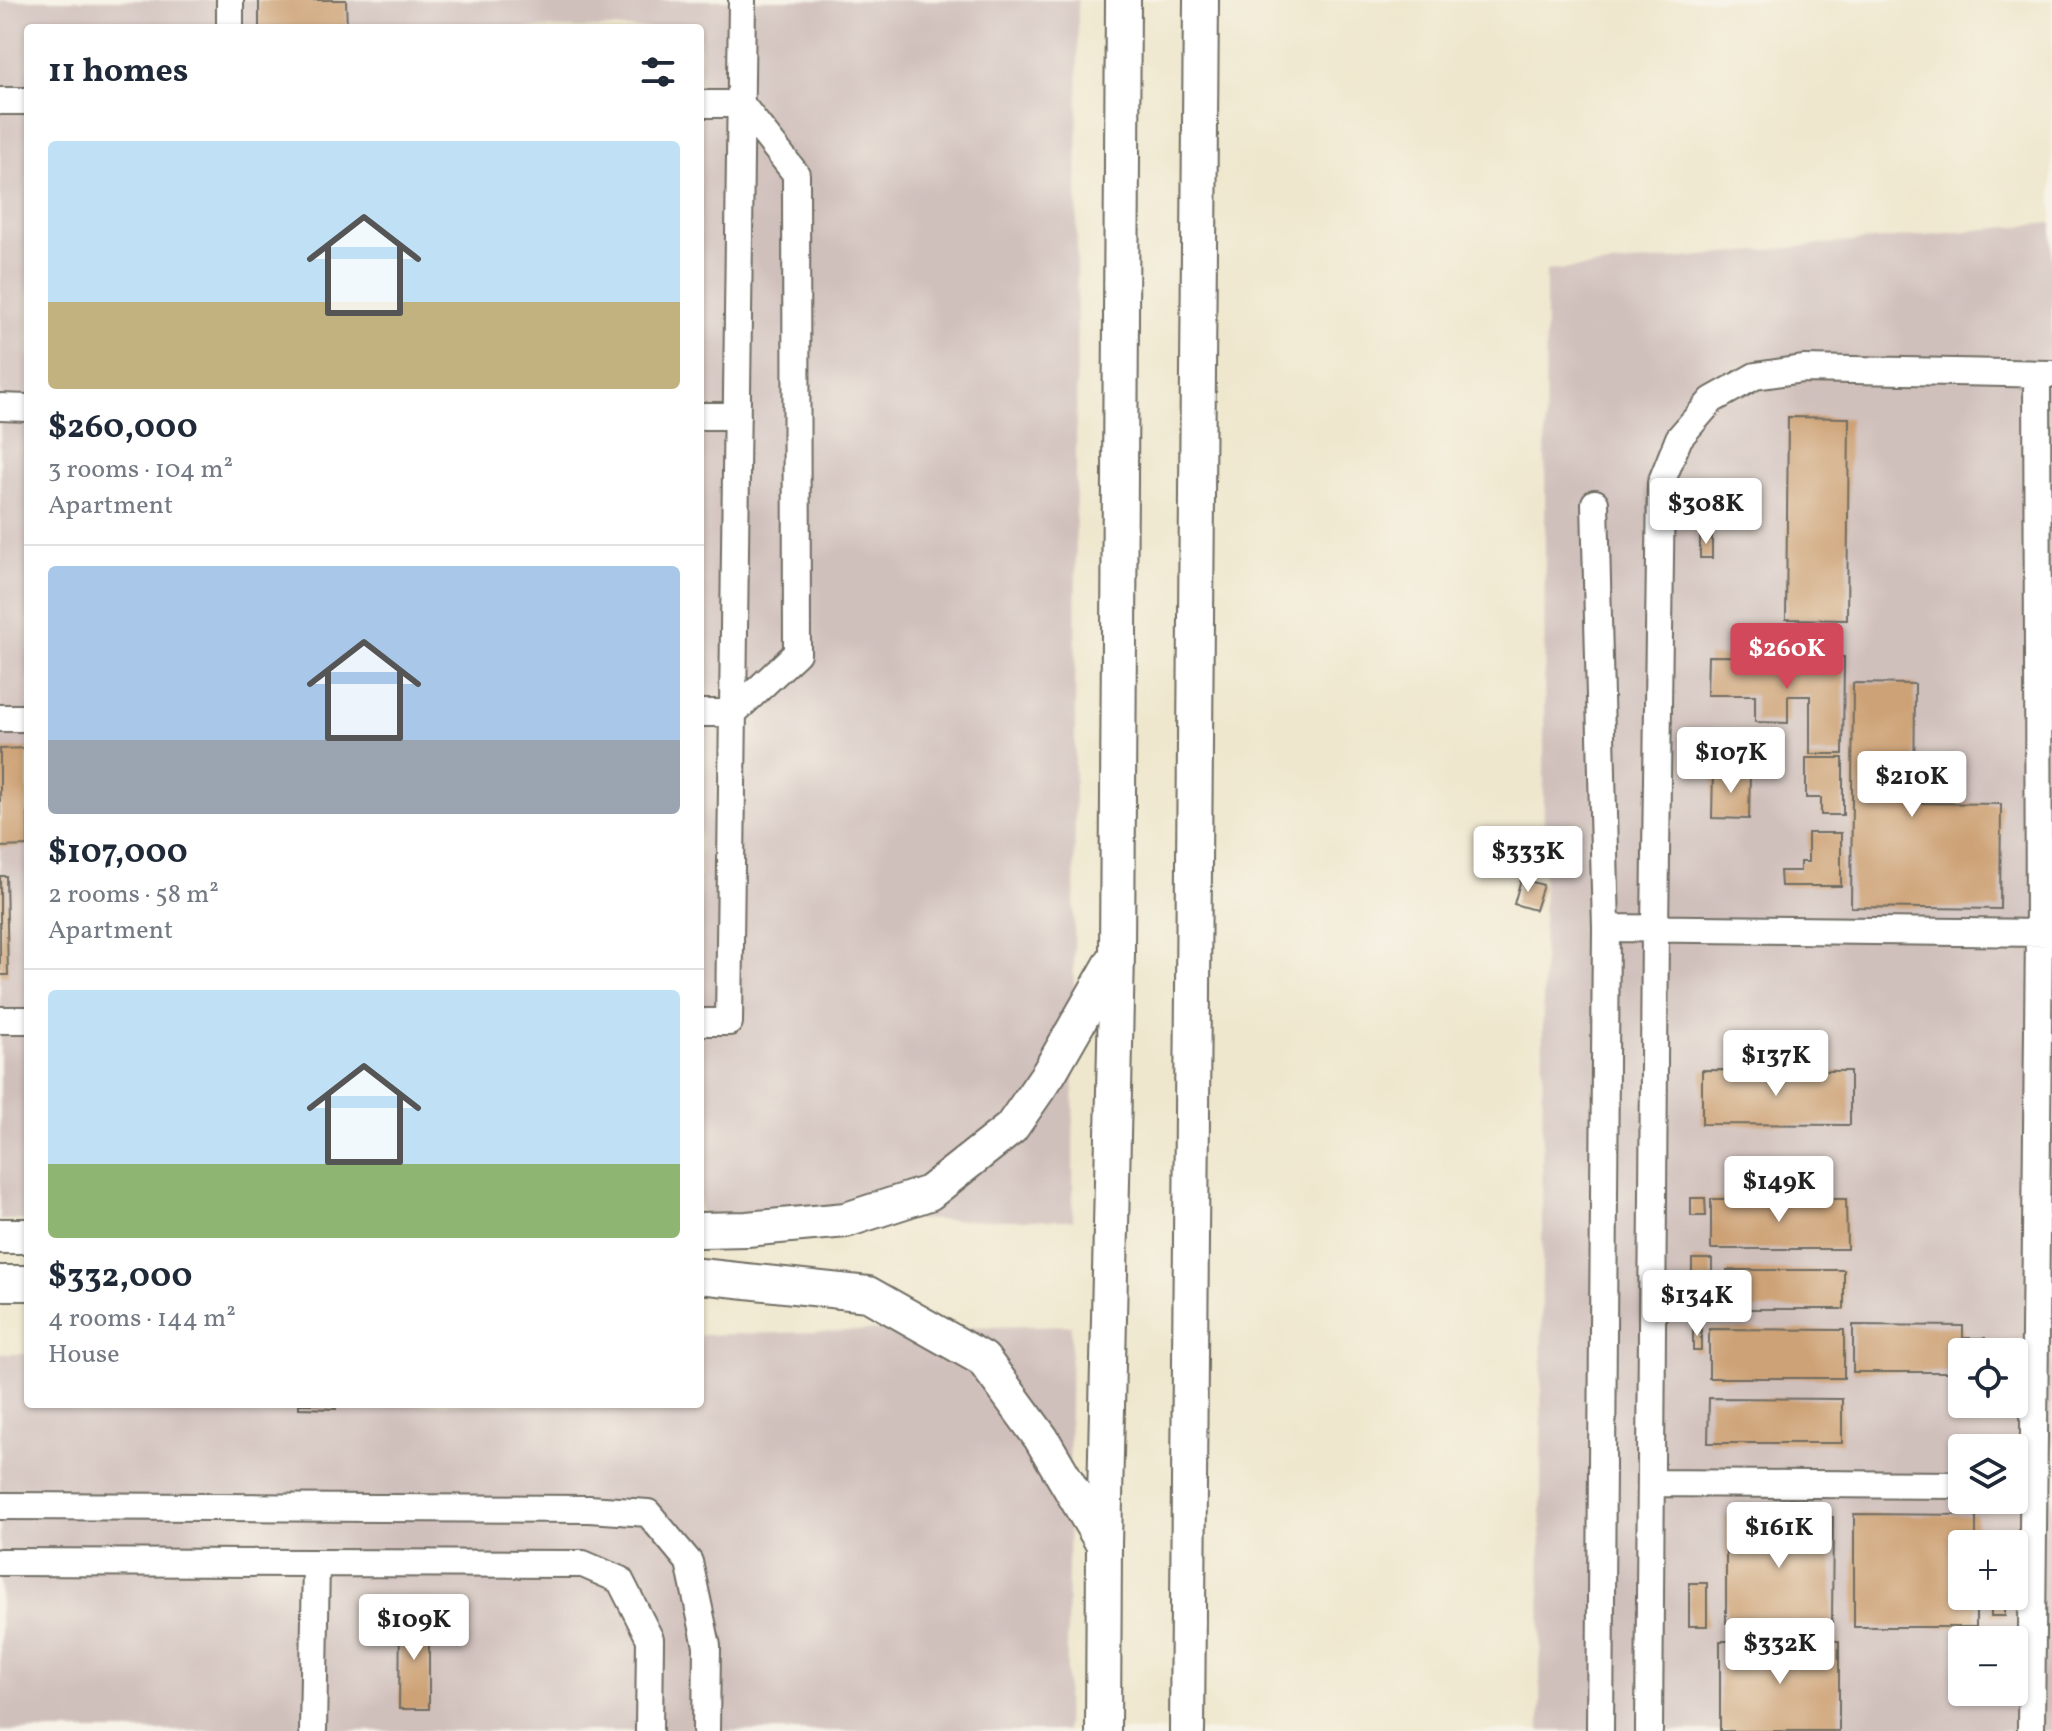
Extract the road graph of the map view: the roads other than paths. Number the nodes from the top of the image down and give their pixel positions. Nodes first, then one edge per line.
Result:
1 (230, 0) edge
2 (742, 0) edge
3 (1123, 0) edge
4 (1201, 0) edge
5 (230, 24) edge
6 (0, 101) edge
7 (24, 101) edge
8 (704, 104) edge
9 (741, 104) junction
10 (2044, 374) edge
11 (0, 407) edge
12 (24, 408) edge
13 (704, 416) edge
14 (737, 416) junction
15 (1595, 503) dead end
16 (704, 713) edge
17 (733, 713) junction
18 (0, 718) edge
19 (24, 718) edge
20 (1606, 928) junction
21 (1655, 929) junction
22 (2045, 932) edge
23 (1117, 954) junction
24 (0, 1020) edge
25 (24, 1020) edge
26 (704, 1022) edge
27 (704, 1230) edge
28 (0, 1236) edge
29 (24, 1236) edge
30 (704, 1276) edge
31 (0, 1283) edge
32 (24, 1283) edge
33 (1651, 1483) junction
34 (1948, 1485) edge
35 (2033, 1485) edge
36 (0, 1506) edge
37 (1104, 1545) junction
38 (0, 1562) edge
39 (316, 1563) junction
40 (313, 1731) edge
41 (649, 1731) edge
42 (706, 1731) edge
43 (1103, 1731) edge
44 (1187, 1731) edge
45 (1600, 1731) edge
46 (1649, 1731) edge
47 (2031, 1731) edge

1 - 5 street
2 - 9 street
3 - 23 main road
4 - 44 main road
6 - 7 street
8 - 9 street
9 - 14 street
9 - 17 street
10 - 21 street
10 - 22 street
11 - 12 street
13 - 14 street
14 - 17 street
15 - 20 street
16 - 17 street
17 - 26 street
18 - 19 street
20 - 21 street
20 - 45 street
21 - 22 street
21 - 33 street
22 - 35 street
23 - 27 main road
23 - 37 main road
24 - 25 street
28 - 29 main road
30 - 37 main road
31 - 32 main road
33 - 34 street
33 - 46 street
35 - 47 street
36 - 42 street
37 - 43 main road
38 - 39 street
39 - 40 street
39 - 41 street

